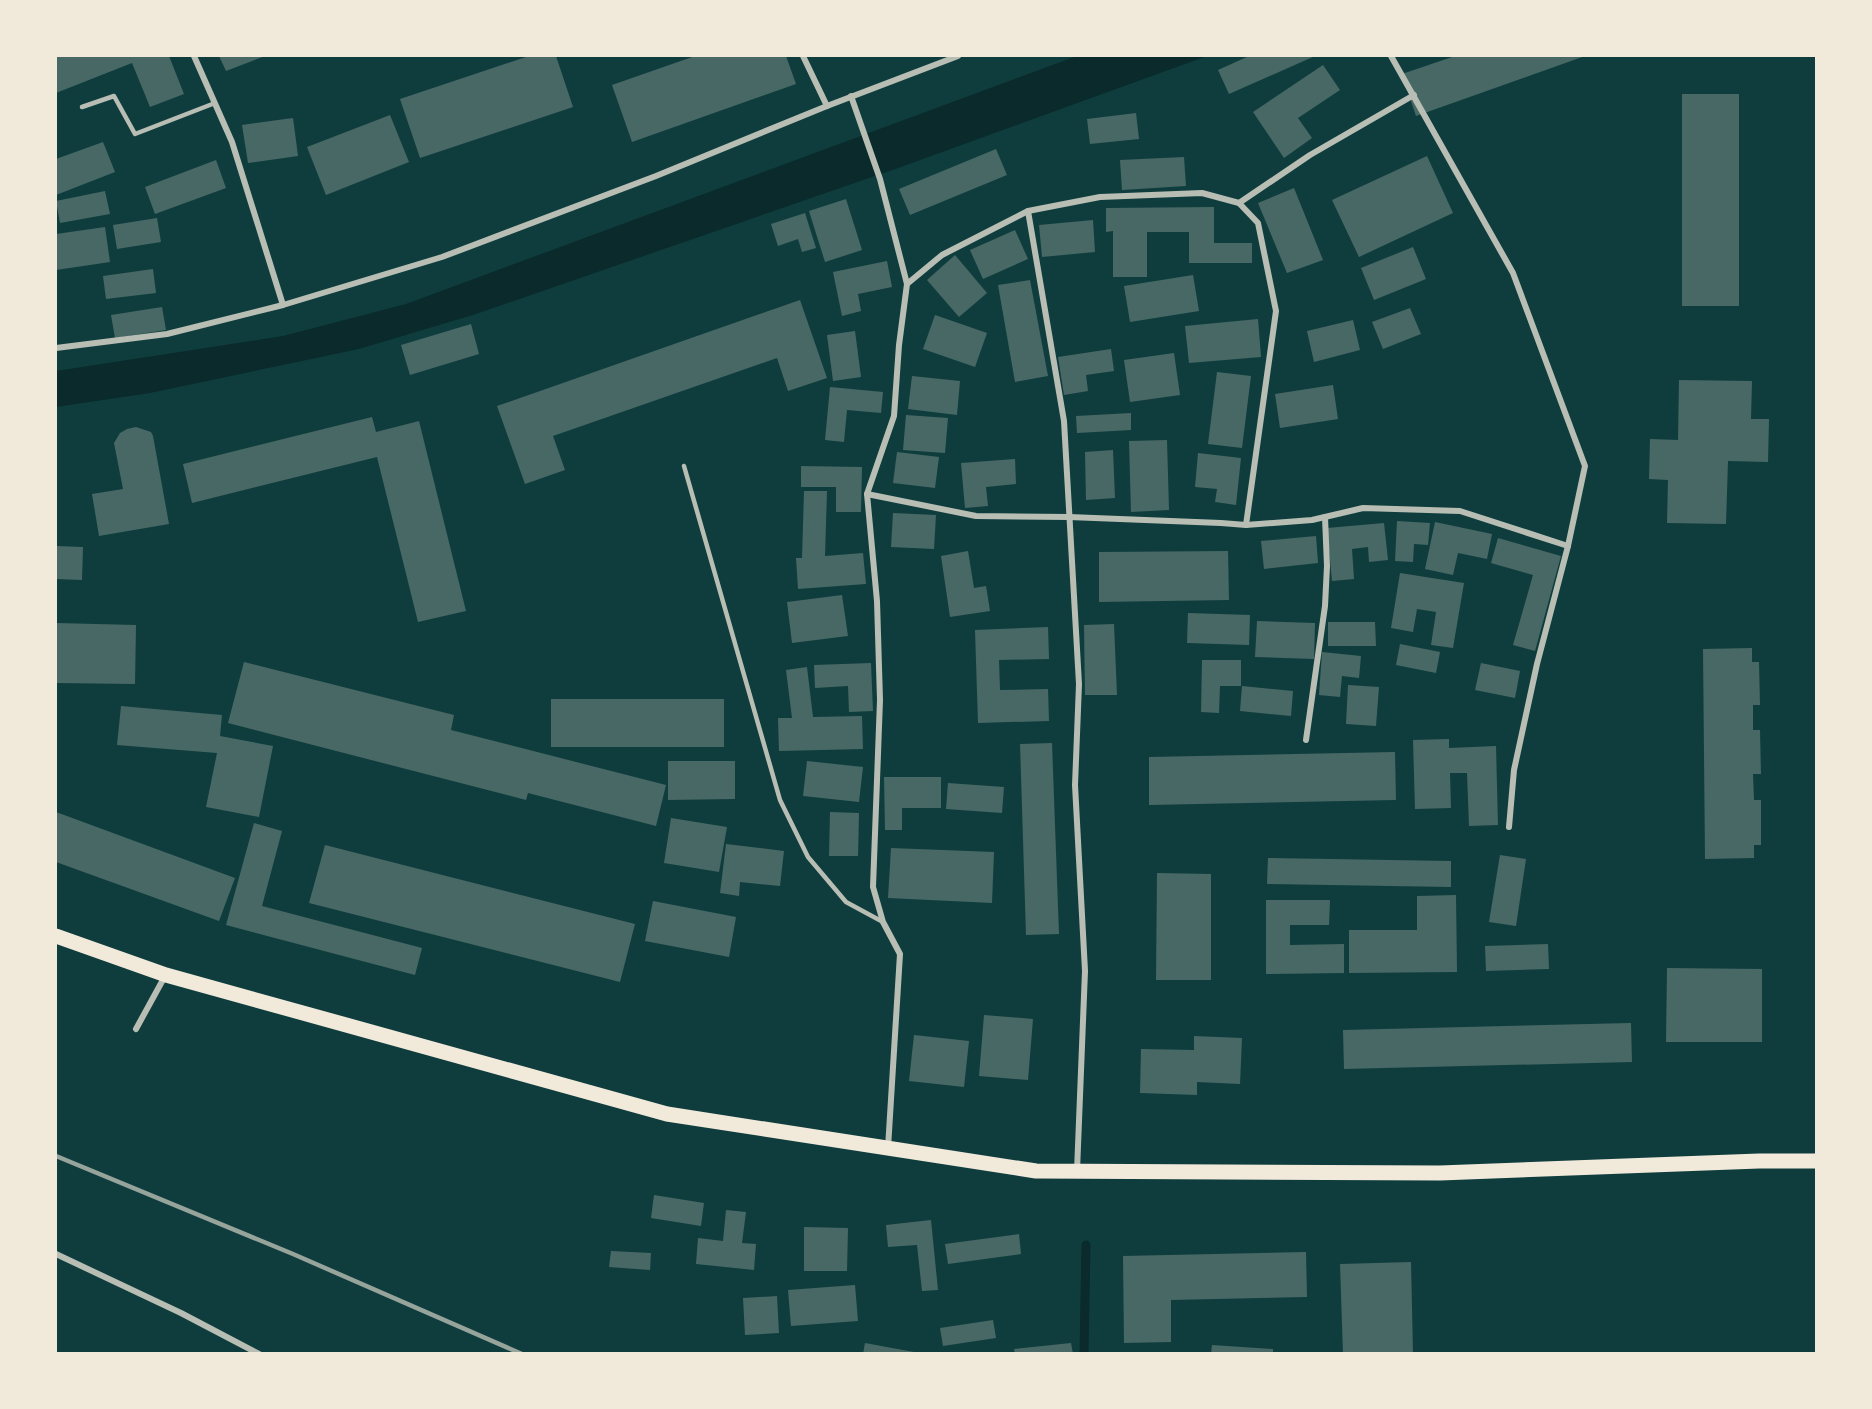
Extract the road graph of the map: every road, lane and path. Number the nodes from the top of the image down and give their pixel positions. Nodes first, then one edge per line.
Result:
1 (194, 56) edge
2 (803, 56) edge
3 (958, 56) edge
4 (1390, 56) edge
5 (851, 96) junction
6 (1414, 96) junction
7 (214, 104) junction
8 (827, 106) junction
9 (82, 107) dead end
10 (1239, 203) junction
11 (1028, 211) junction
12 (907, 284) junction
13 (283, 305) junction
14 (56, 348) edge
15 (684, 466) dead end
16 (867, 494) junction
17 (1069, 517) junction
18 (1325, 517) junction
19 (1246, 525) junction
20 (1568, 546) junction
21 (1306, 740) dead end
22 (1509, 827) dead end
23 (883, 922) junction
24 (56, 936) edge
25 (166, 975) junction
26 (136, 1029) dead end
27 (888, 1149) junction
28 (1816, 1161) edge
29 (1077, 1171) junction
30 (56, 1254) edge
31 (259, 1353) edge

1 - 7 street
2 - 8 street
3 - 5 street
4 - 6 street
5 - 8 street
5 - 12 street
6 - 10 street
6 - 20 street
7 - 9 lane
7 - 13 street
8 - 13 street
10 - 11 street
10 - 19 street
11 - 12 street
11 - 17 street
12 - 16 street
13 - 14 street
15 - 23 lane
16 - 17 street
16 - 23 street
17 - 19 street
17 - 29 street
18 - 19 street
18 - 20 street
18 - 21 street
20 - 22 street
23 - 27 street
24 - 25 main road
25 - 26 street
25 - 27 main road
27 - 29 main road
28 - 29 main road
30 - 31 street

